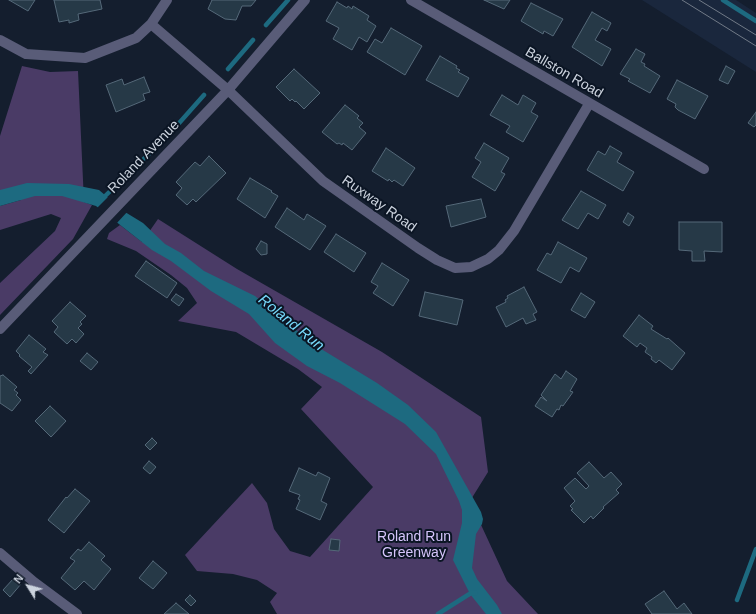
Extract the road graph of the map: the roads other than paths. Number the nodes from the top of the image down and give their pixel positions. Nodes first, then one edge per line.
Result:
1 (167, 0) edge
2 (305, 0) edge
3 (411, 0) edge
4 (151, 24) junction
5 (0, 40) edge
6 (228, 90) junction
7 (589, 104) junction
8 (704, 169) dead end
9 (0, 329) edge
10 (0, 553) edge
11 (77, 614) edge

1 - 4 street
2 - 6 street, Roland Avenue
3 - 7 street, Ballston Road
4 - 5 street
4 - 6 street, Ruxway Road
6 - 7 street, Ruxway Road
6 - 9 street, Roland Avenue
7 - 8 street, Ballston Road
10 - 11 street

